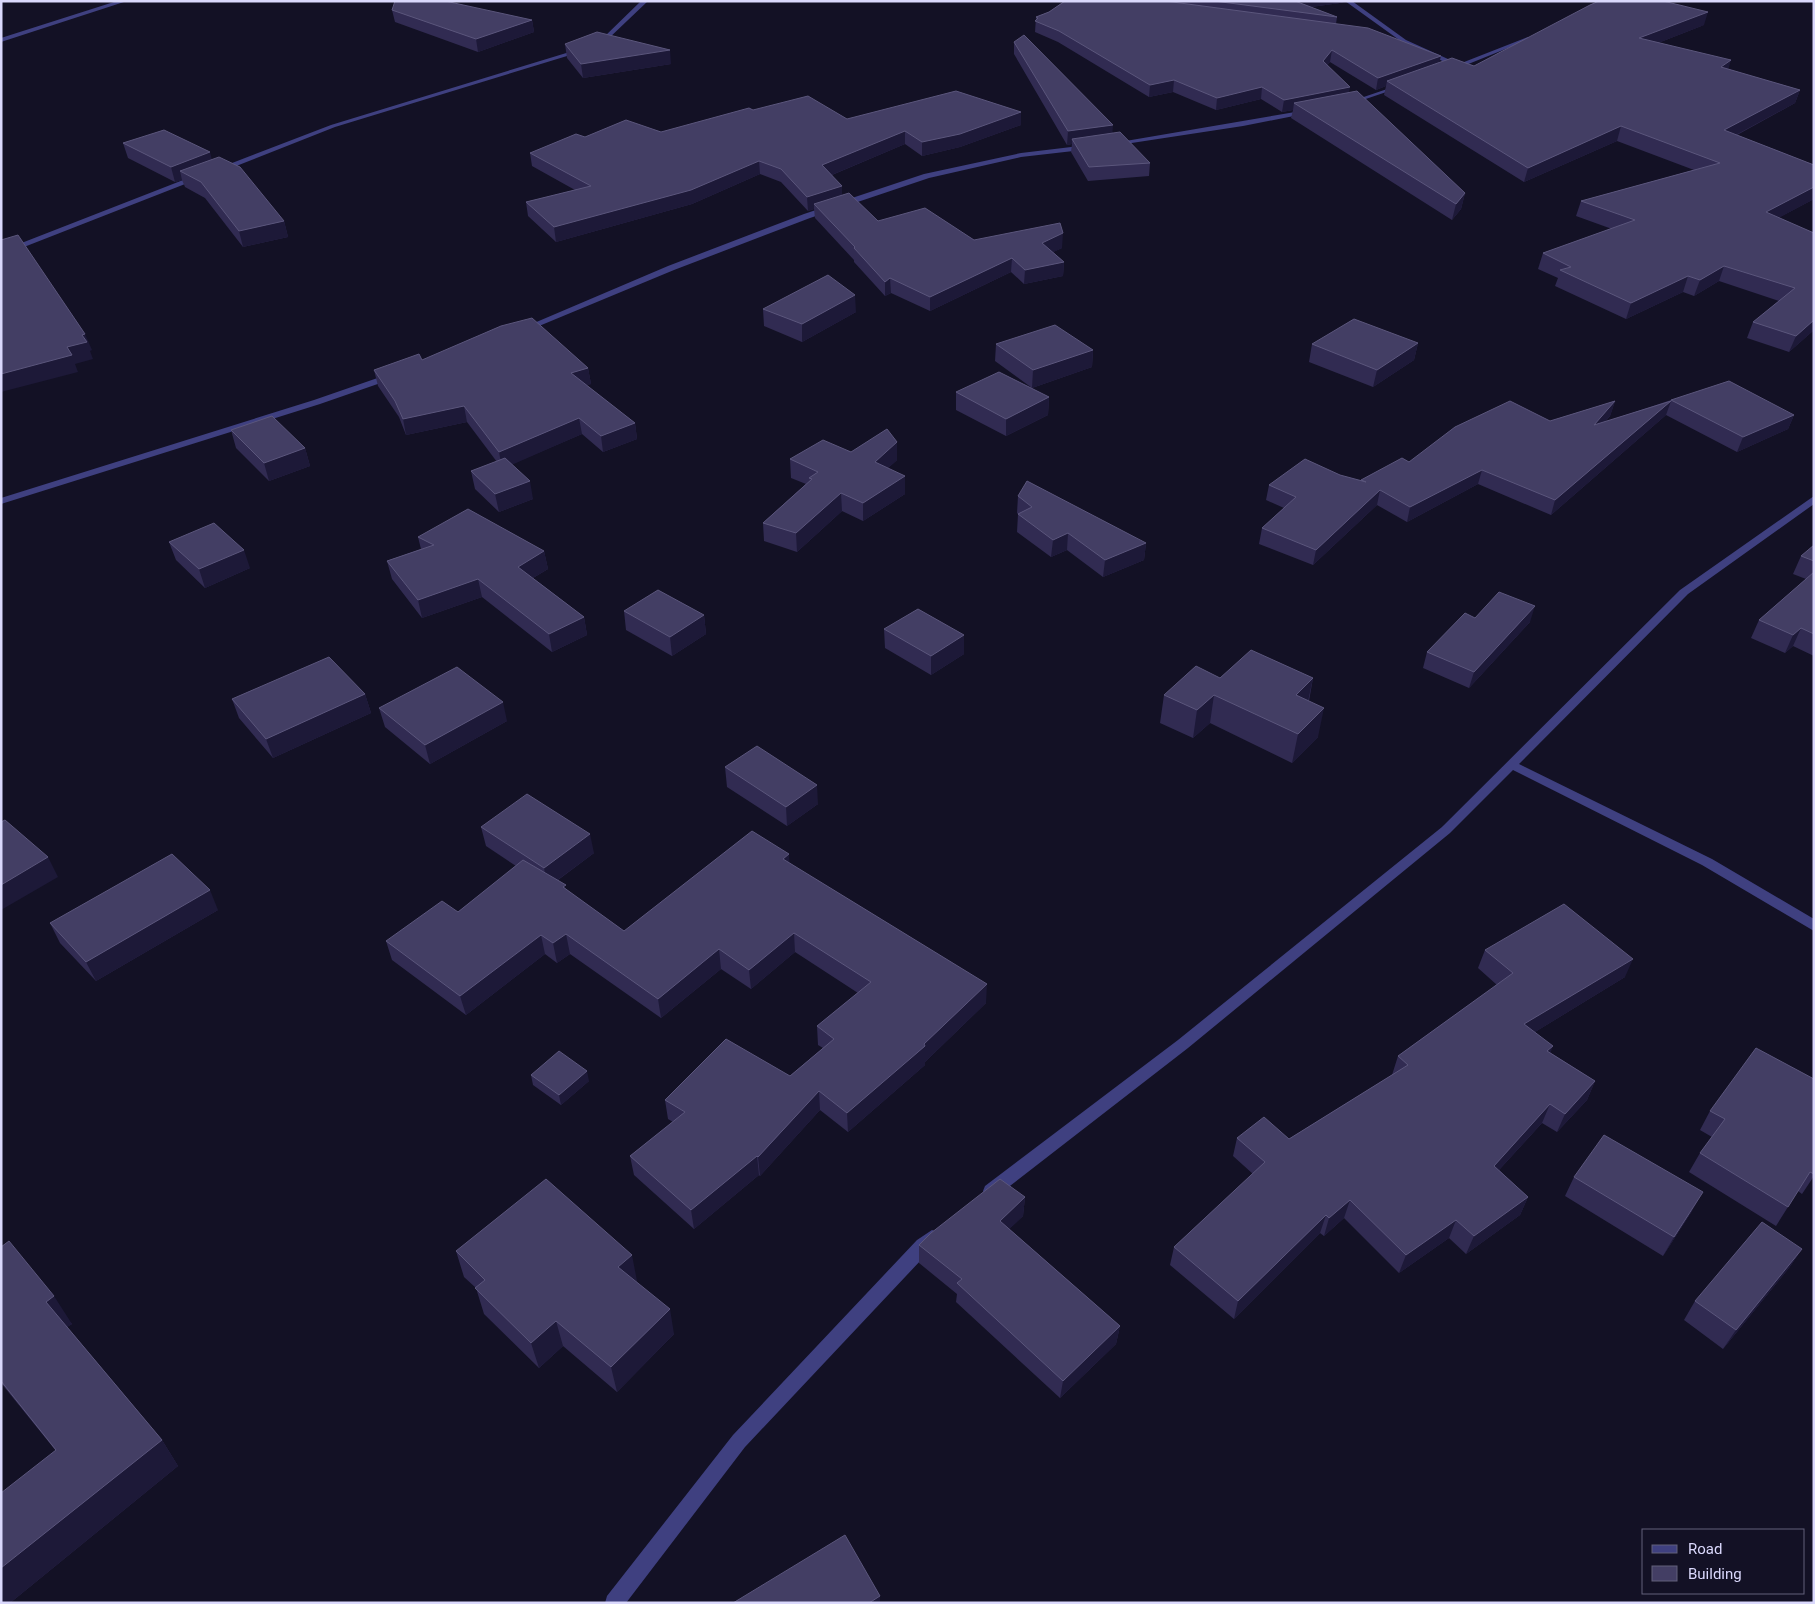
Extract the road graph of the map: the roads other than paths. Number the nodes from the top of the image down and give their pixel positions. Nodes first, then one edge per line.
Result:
1 (124, 1) edge
2 (645, 1) edge
3 (1348, 1) edge
4 (1541, 33) edge
5 (1384, 38) edge
6 (1, 40) edge
7 (1404, 41) junction
8 (1459, 66) junction
9 (1442, 72) edge
10 (1407, 84) edge
11 (1336, 106) edge
12 (1317, 110) edge
13 (1107, 145) edge
14 (1098, 146) edge
15 (1, 254) edge
16 (516, 332) edge
17 (398, 374) edge
18 (1814, 499) edge
19 (1, 501) edge
20 (1512, 765) junction
21 (1814, 926) edge
22 (978, 1202) edge
23 (946, 1226) edge
24 (614, 1603) edge

1 - 6 street
2 - 15 street
3 - 7 street
4 - 8 street
5 - 7 street
7 - 8 street
8 - 9 street
10 - 11 street
12 - 13 street
14 - 16 street
17 - 19 street
18 - 20 street
20 - 21 street
20 - 22 street
23 - 24 street

